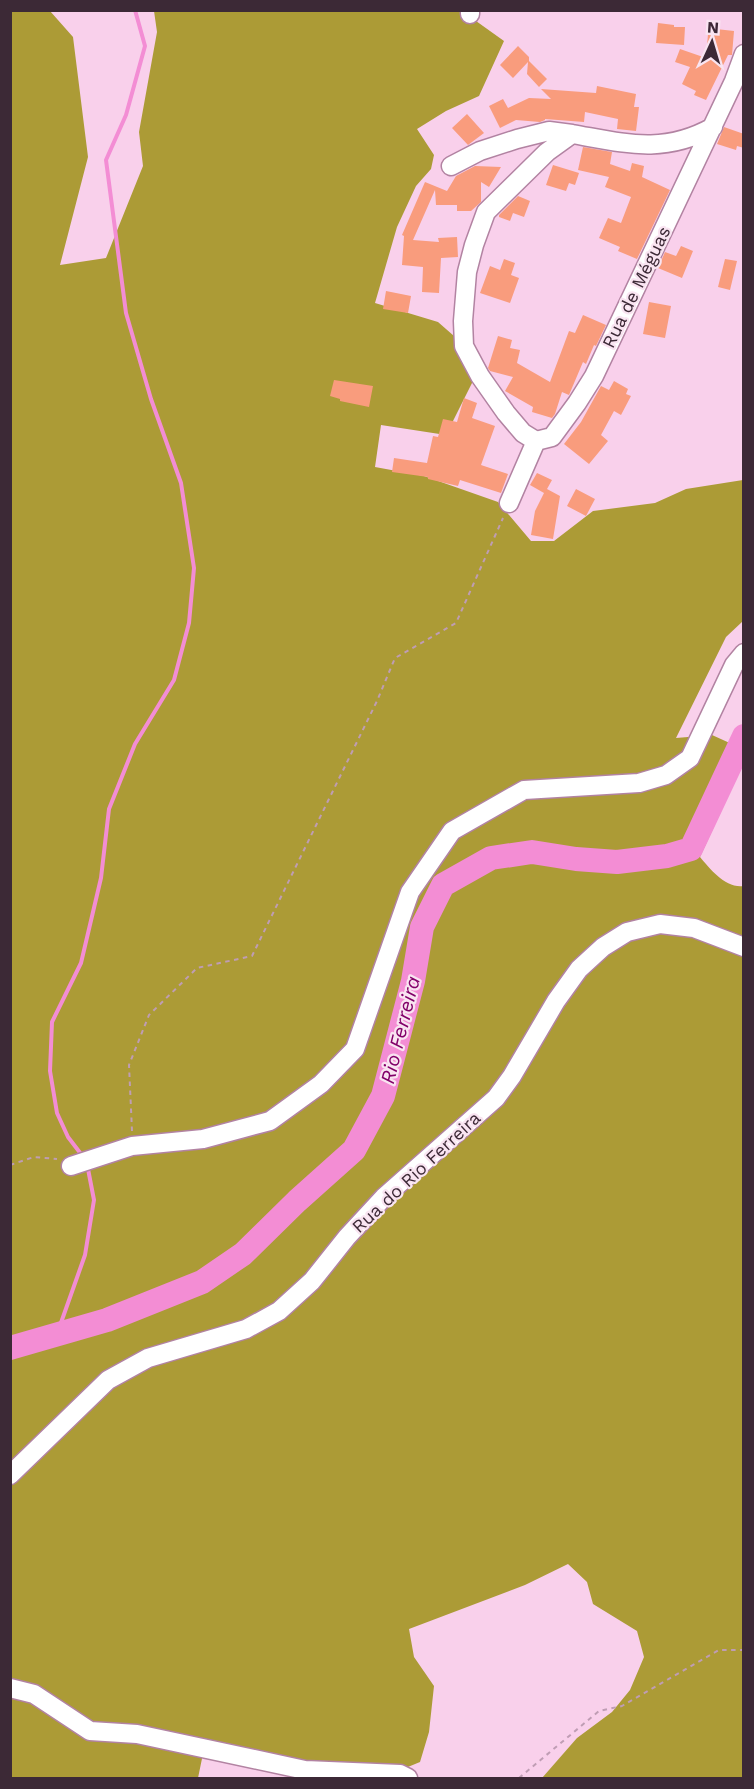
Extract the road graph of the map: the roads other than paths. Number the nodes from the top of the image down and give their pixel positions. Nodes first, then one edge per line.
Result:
1 (744, 54) edge
2 (712, 127) junction
3 (572, 134) junction
4 (451, 166) dead end
5 (536, 441) junction
6 (509, 503) road end
7 (744, 653) edge
8 (744, 947) edge
9 (71, 1166) road end
10 (10, 1475) edge
11 (10, 1688) edge
12 (408, 1779) edge

1 - 2 street, Rua de Méguas
2 - 3 street
2 - 5 street, Rua de Méguas
3 - 4 street
3 - 5 street
5 - 6 street
7 - 9 street
8 - 10 street, Rua do Rio Ferreira
11 - 12 street

